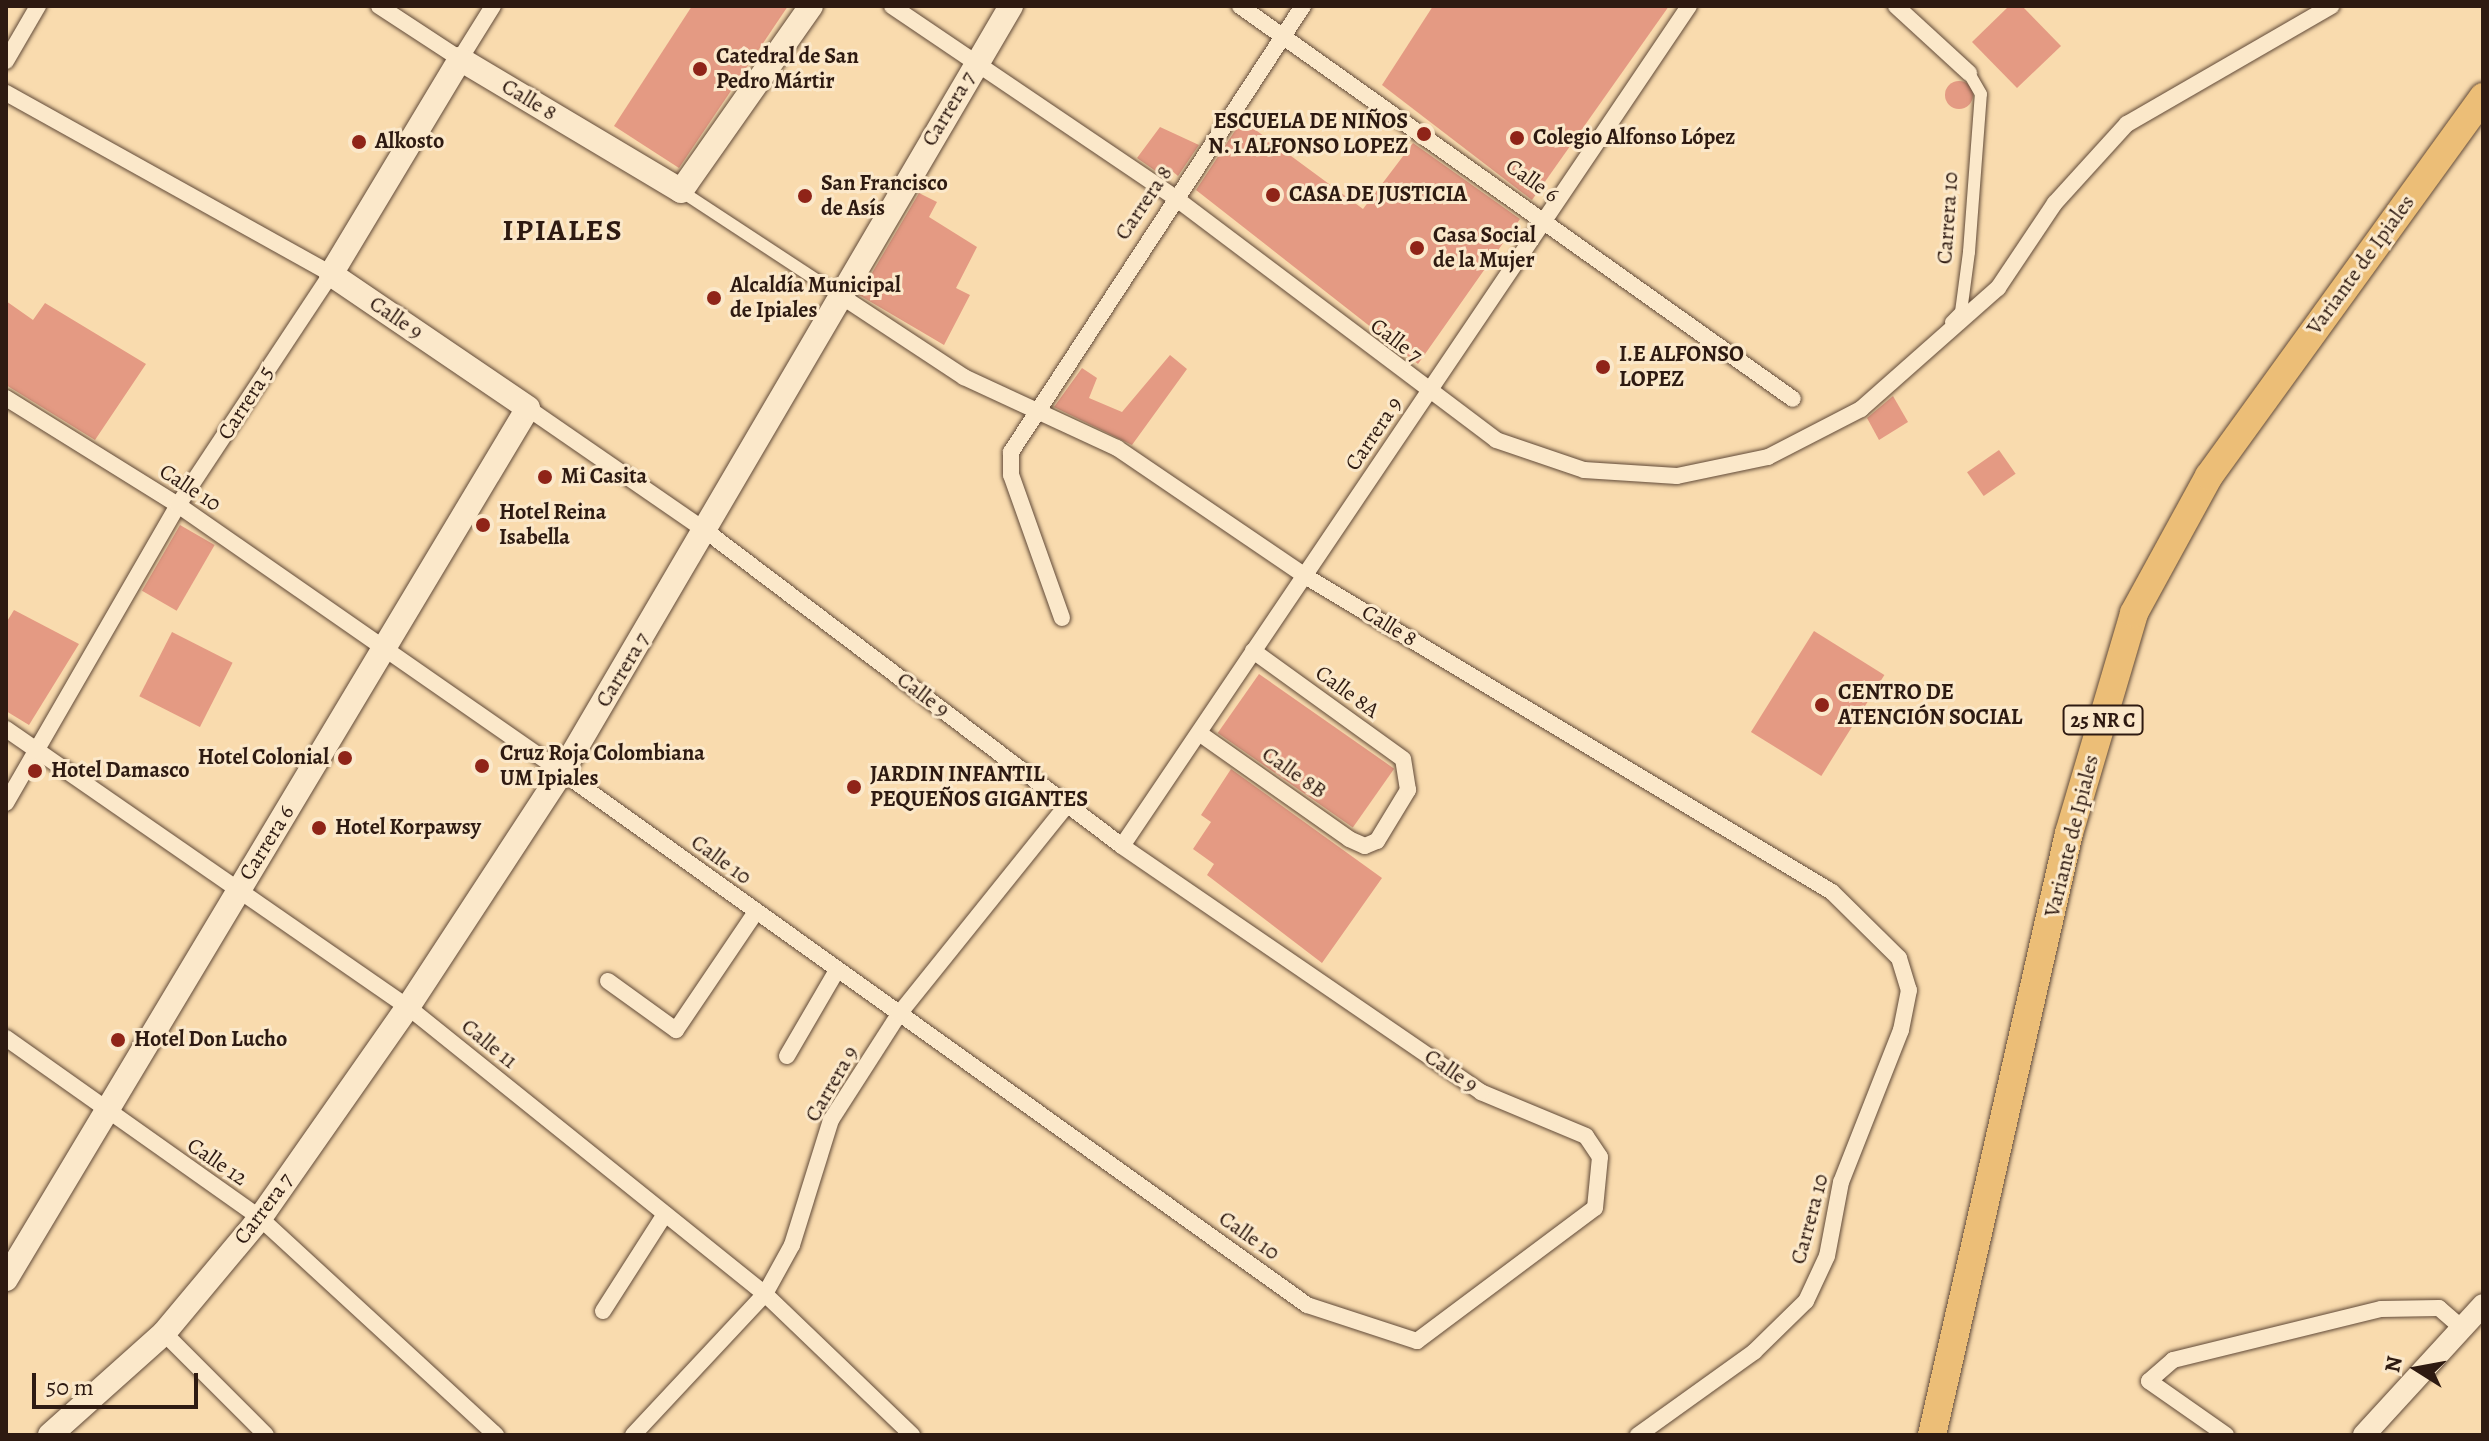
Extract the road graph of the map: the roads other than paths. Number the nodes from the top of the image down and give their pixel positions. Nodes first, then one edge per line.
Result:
1 (38, 6) edge
2 (379, 6) edge
3 (493, 6) edge
4 (811, 6) edge
5 (892, 6) edge
6 (1011, 6) edge
7 (1240, 6) edge
8 (1303, 6) edge
9 (1689, 6) edge
10 (1896, 6) edge
11 (2331, 6) edge
12 (1284, 36) junction
13 (460, 59) junction
14 (978, 60) junction
15 (6, 61) edge
16 (1969, 73) joint
17 (6, 93) edge
18 (2483, 97) edge
19 (681, 191) junction
20 (1174, 197) junction
21 (1546, 218) junction
22 (331, 274) junction
23 (838, 294) junction
24 (1920, 352) junction
25 (1428, 393) junction
26 (6, 398) edge
27 (1793, 399) dead end
28 (528, 408) junction
29 (1034, 409) junction
30 (178, 505) junction
31 (706, 531) junction
32 (1305, 576) junction
33 (1062, 618) dead end
34 (387, 650) junction
35 (1253, 651) junction
36 (6, 729) edge
37 (1199, 733) junction
38 (36, 748) junction
39 (562, 772) junction
40 (6, 803) edge
41 (1068, 804) junction
42 (1122, 846) junction
43 (1365, 846) joint
44 (240, 886) junction
45 (756, 912) junction
46 (837, 970) junction
47 (608, 981) dead end
48 (1909, 990) joint
49 (408, 1007) junction
50 (899, 1014) junction
51 (6, 1038) edge
52 (787, 1056) dead end
53 (105, 1111) junction
54 (665, 1214) junction
55 (260, 1218) junction
56 (6, 1279) edge
57 (765, 1294) junction
58 (2483, 1305) edge
59 (603, 1311) dead end
60 (2462, 1328) junction
61 (164, 1333) junction
62 (1417, 1341) joint
63 (50, 1435) edge
64 (266, 1435) edge
65 (496, 1435) edge
66 (633, 1435) edge
67 (912, 1435) edge
68 (1638, 1435) edge
69 (1932, 1435) edge
70 (2226, 1435) edge
71 (2364, 1435) edge

1 - 15 street
2 - 13 street, Calle 8
3 - 13 street, Carrera 5
4 - 19 main road
5 - 14 street, Calle 7
6 - 14 main road, Carrera 7
7 - 12 street, Calle 6
8 - 12 street, Carrera 8
9 - 21 street, Carrera 9
10 - 16 street
11 - 24 street, Calle 7
12 - 20 street, Carrera 8
12 - 21 street, Calle 6
13 - 19 main road, Calle 8
13 - 22 main road, Carrera 5
14 - 20 street, Calle 7
14 - 23 main road, Carrera 7
16 - 24 street, Carrera 10
17 - 22 street, Calle 9
18 - 69 highway, Variante de Ipiales / 25 NR C
19 - 23 street
20 - 25 street, Calle 7
20 - 29 street, Carrera 8
21 - 25 street, Carrera 9
21 - 27 street, Calle 6
22 - 28 main road, Calle 9
22 - 30 street, Carrera 5
23 - 29 street, Calle 8
23 - 31 main road, Carrera 7
24 - 25 street, Calle 7
25 - 32 street, Carrera 9
26 - 30 street, Calle 10
28 - 31 street, Calle 9
28 - 34 main road, Carrera 6
29 - 32 street, Calle 8
29 - 33 street, Carrera 8
30 - 34 street, Calle 10
30 - 38 street, Carrera 5
31 - 39 main road, Carrera 7
31 - 41 street, Calle 9
32 - 35 street, Carrera 9
32 - 48 street, Calle 8
34 - 39 street, Calle 10
34 - 44 main road, Carrera 6
35 - 37 street, Carrera 9
35 - 43 street, Calle 8A
36 - 38 street, Calle 11
37 - 42 street, Carrera 9
37 - 43 street, Calle 8B
38 - 40 street, Carrera 5
38 - 44 street, Calle 11
39 - 45 street, Calle 10
39 - 49 main road, Carrera 7
41 - 42 street, Calle 9
41 - 50 street, Carrera 9
42 - 62 street, Calle 9
44 - 49 street, Calle 11
44 - 53 main road, Carrera 6
45 - 46 street, Calle 10
45 - 47 street
46 - 50 street, Calle 10
46 - 52 street
48 - 68 street, Carrera 10
49 - 54 street, Calle 11
49 - 55 main road, Carrera 7
50 - 57 street, Carrera 9
50 - 62 street, Calle 10
51 - 53 street, Calle 12
53 - 55 street, Calle 12
53 - 56 main road, Carrera 6
54 - 57 street, Calle 11
54 - 59 street
55 - 61 main road, Carrera 7
55 - 65 street, Calle 12
57 - 66 street, Carrera 9
57 - 67 street, Calle 11
58 - 60 street
60 - 70 street
60 - 71 street
61 - 63 main road, Carrera 7
61 - 64 street

